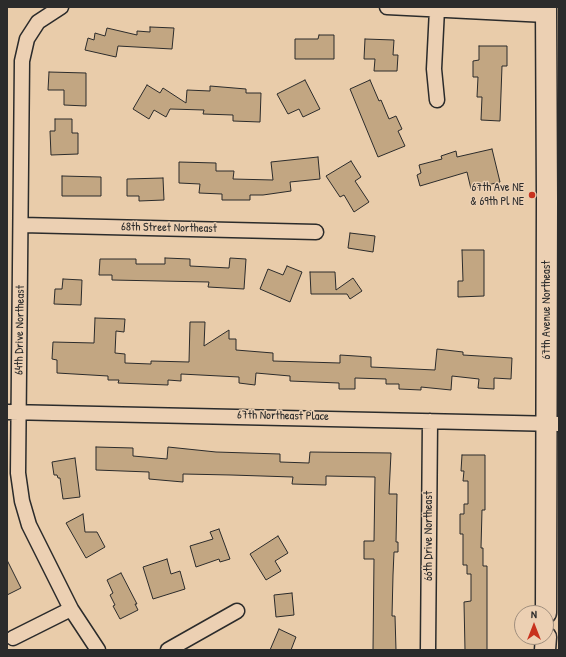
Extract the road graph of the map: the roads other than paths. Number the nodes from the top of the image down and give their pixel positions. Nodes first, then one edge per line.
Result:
1 (60, 7) edge
2 (387, 7) edge
3 (437, 9) junction
4 (546, 11) edge
5 (437, 100) dead end
6 (553, 200) edge
7 (22, 225) junction
8 (316, 232) dead end
9 (12, 412) edge
10 (430, 421) junction
11 (553, 423) edge
12 (546, 605) edge
13 (71, 609) junction
14 (237, 611) dead end
15 (13, 638) dead end
16 (98, 650) edge
17 (168, 650) edge
18 (428, 650) edge

1 - 7 street, 64th Drive Northeast
2 - 3 street
3 - 4 street
3 - 5 street
4 - 6 main road, 67th Avenue Northeast
6 - 11 main road, 67th Avenue Northeast
7 - 8 street, 68th Street Northeast
7 - 9 street, 64th Drive Northeast
9 - 10 street, 67th Northeast Place
9 - 13 street, 64th Drive Northeast
10 - 11 street, 67th Northeast Place
10 - 18 street, 66th Drive Northeast
11 - 12 main road, 67th Avenue Northeast
13 - 15 street
13 - 16 street, 64th Drive Northeast
14 - 17 street

